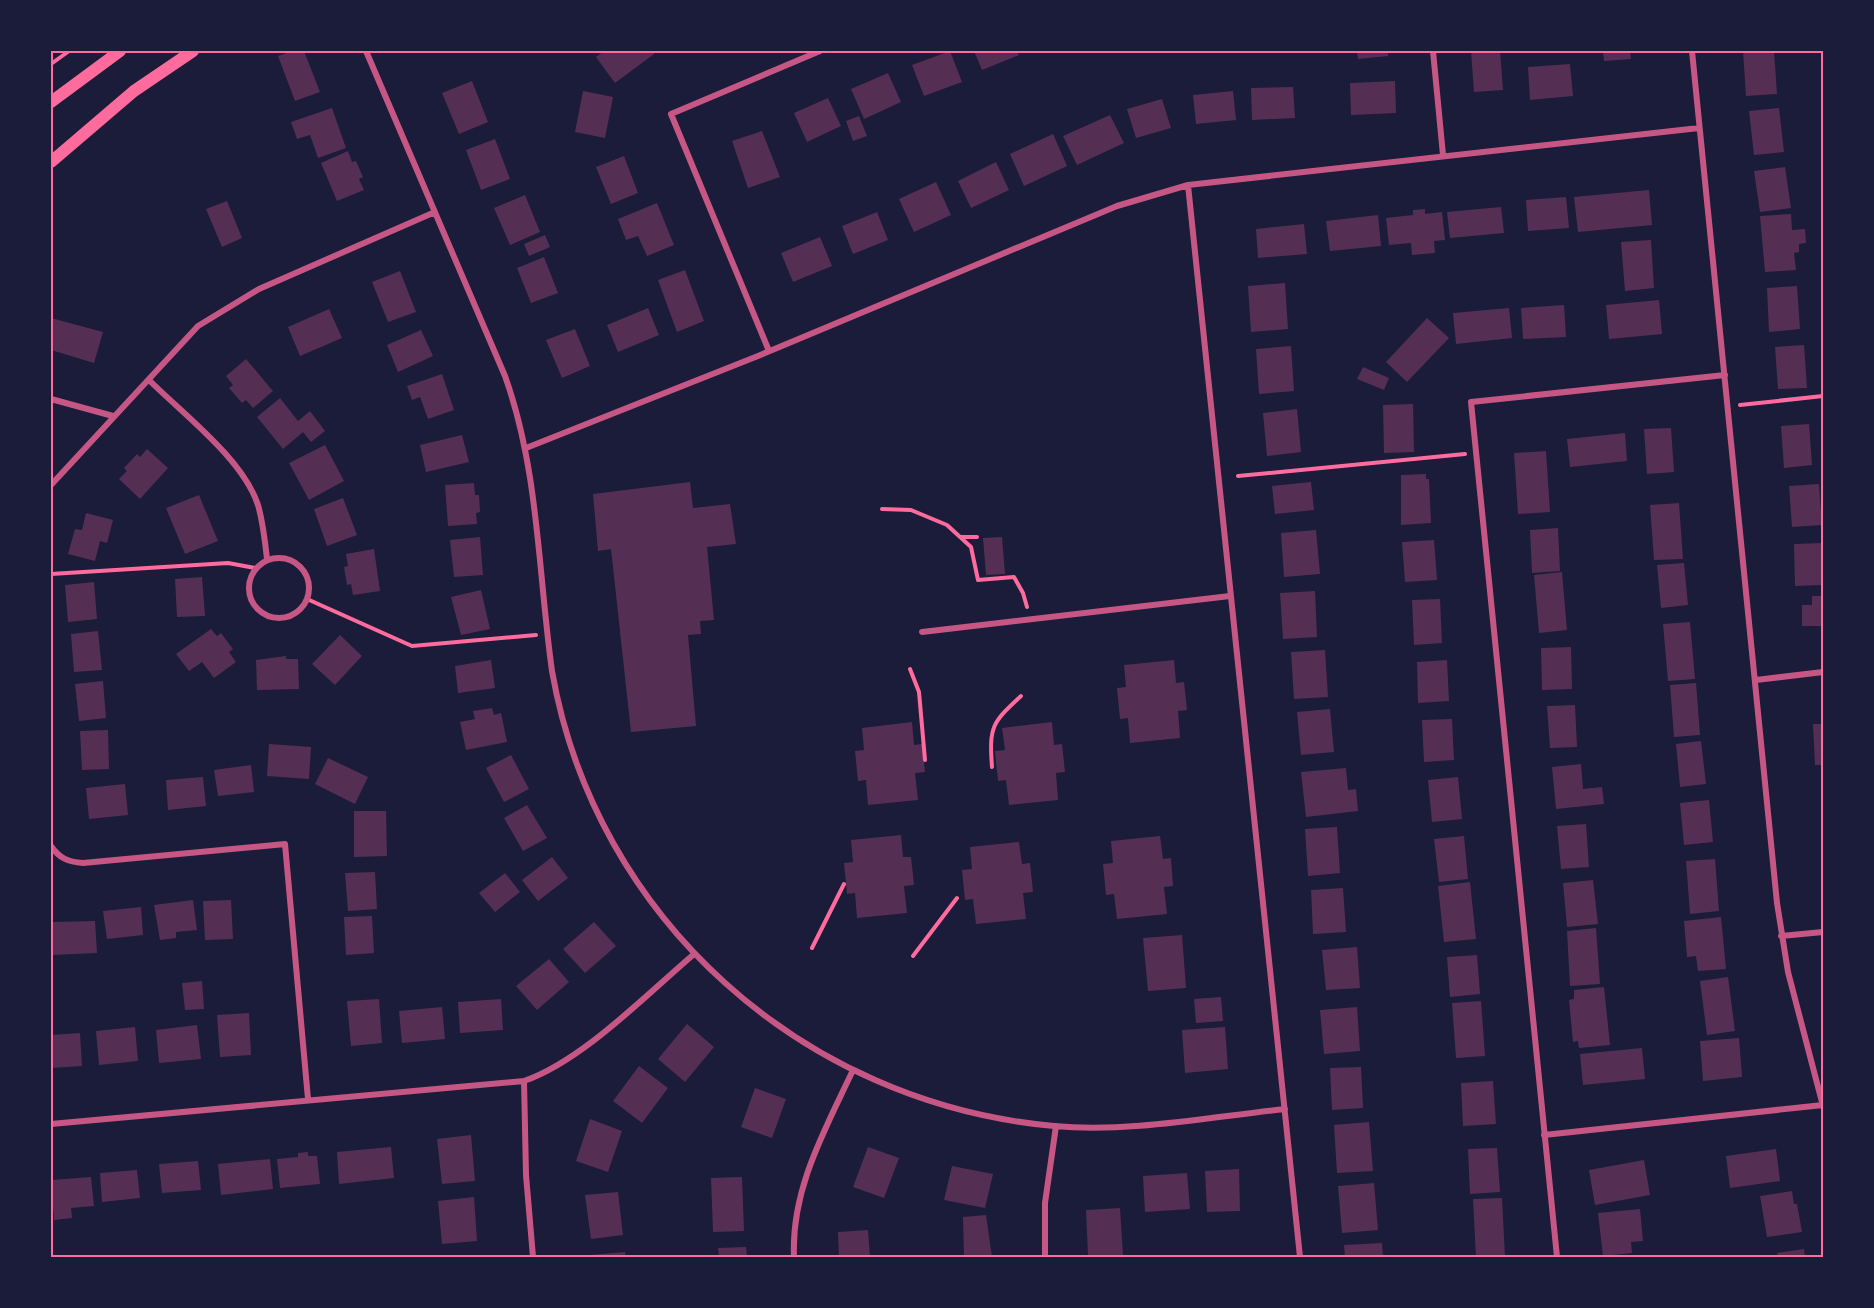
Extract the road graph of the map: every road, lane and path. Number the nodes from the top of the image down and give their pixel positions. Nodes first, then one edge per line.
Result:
1 (69, 51) edge
2 (120, 51) edge
3 (193, 51) edge
4 (366, 51) edge
5 (820, 51) edge
6 (1433, 51) edge
7 (1692, 51) edge
8 (51, 64) edge
9 (51, 102) edge
10 (1699, 128) junction
11 (1443, 155) junction
12 (51, 162) edge
13 (1188, 185) junction
14 (435, 212) junction
15 (769, 351) junction
16 (1725, 375) junction
17 (149, 380) junction
18 (1823, 396) edge
19 (51, 399) edge
20 (1728, 406) junction
21 (113, 416) junction
22 (526, 448) junction
23 (1475, 453) junction
24 (1238, 476) dead end
25 (51, 484) edge
26 (882, 509) dead end
27 (960, 537) junction
28 (976, 537) dead end
29 (267, 559) junction
30 (255, 568) junction
31 (51, 574) edge
32 (1230, 596) junction
33 (307, 599) junction
34 (1030, 619) junction
35 (922, 632) dead end
36 (547, 634) junction
37 (910, 669) dead end
38 (1823, 672) edge
39 (1756, 680) junction
40 (1021, 696) dead end
41 (925, 760) dead end
42 (992, 767) dead end
43 (51, 846) edge
44 (844, 884) dead end
45 (957, 898) dead end
46 (1823, 932) edge
47 (1781, 936) junction
48 (812, 948) dead end
49 (693, 955) junction
50 (913, 956) dead end
51 (853, 1070) junction
52 (524, 1081) junction
53 (308, 1099) junction
54 (1823, 1105) edge
55 (1285, 1109) junction
56 (51, 1124) edge
57 (1056, 1126) junction
58 (1544, 1135) junction
59 (533, 1257) edge
60 (794, 1257) edge
61 (1045, 1257) edge
62 (1300, 1257) edge
63 (1557, 1257) edge

1 - 8 path
2 - 9 main road
3 - 12 main road
4 - 14 street
5 - 15 street
6 - 11 street
7 - 10 street
10 - 11 street
10 - 16 street
11 - 13 street
13 - 15 street
13 - 32 street
14 - 17 street
14 - 22 street
15 - 22 street
16 - 20 street
16 - 23 street
17 - 21 street
17 - 29 street
18 - 20 path
19 - 21 street
20 - 39 street
21 - 25 street
22 - 36 street
23 - 24 path
23 - 58 street
26 - 27 path
27 - 28 path
27 - 34 path
29 - 30 street
29 - 33 street
30 - 31 path
30 - 33 street
32 - 34 street
32 - 55 street
33 - 36 path
34 - 35 street
36 - 49 street
37 - 41 path
38 - 39 street
39 - 47 street
40 - 42 path
43 - 53 street
44 - 48 path
45 - 50 path
46 - 47 street
47 - 54 street
49 - 51 street
49 - 52 street
51 - 57 street
51 - 60 street
52 - 53 street
52 - 59 street
53 - 56 street
54 - 58 street
55 - 57 street
55 - 62 street
57 - 61 street
58 - 63 street

